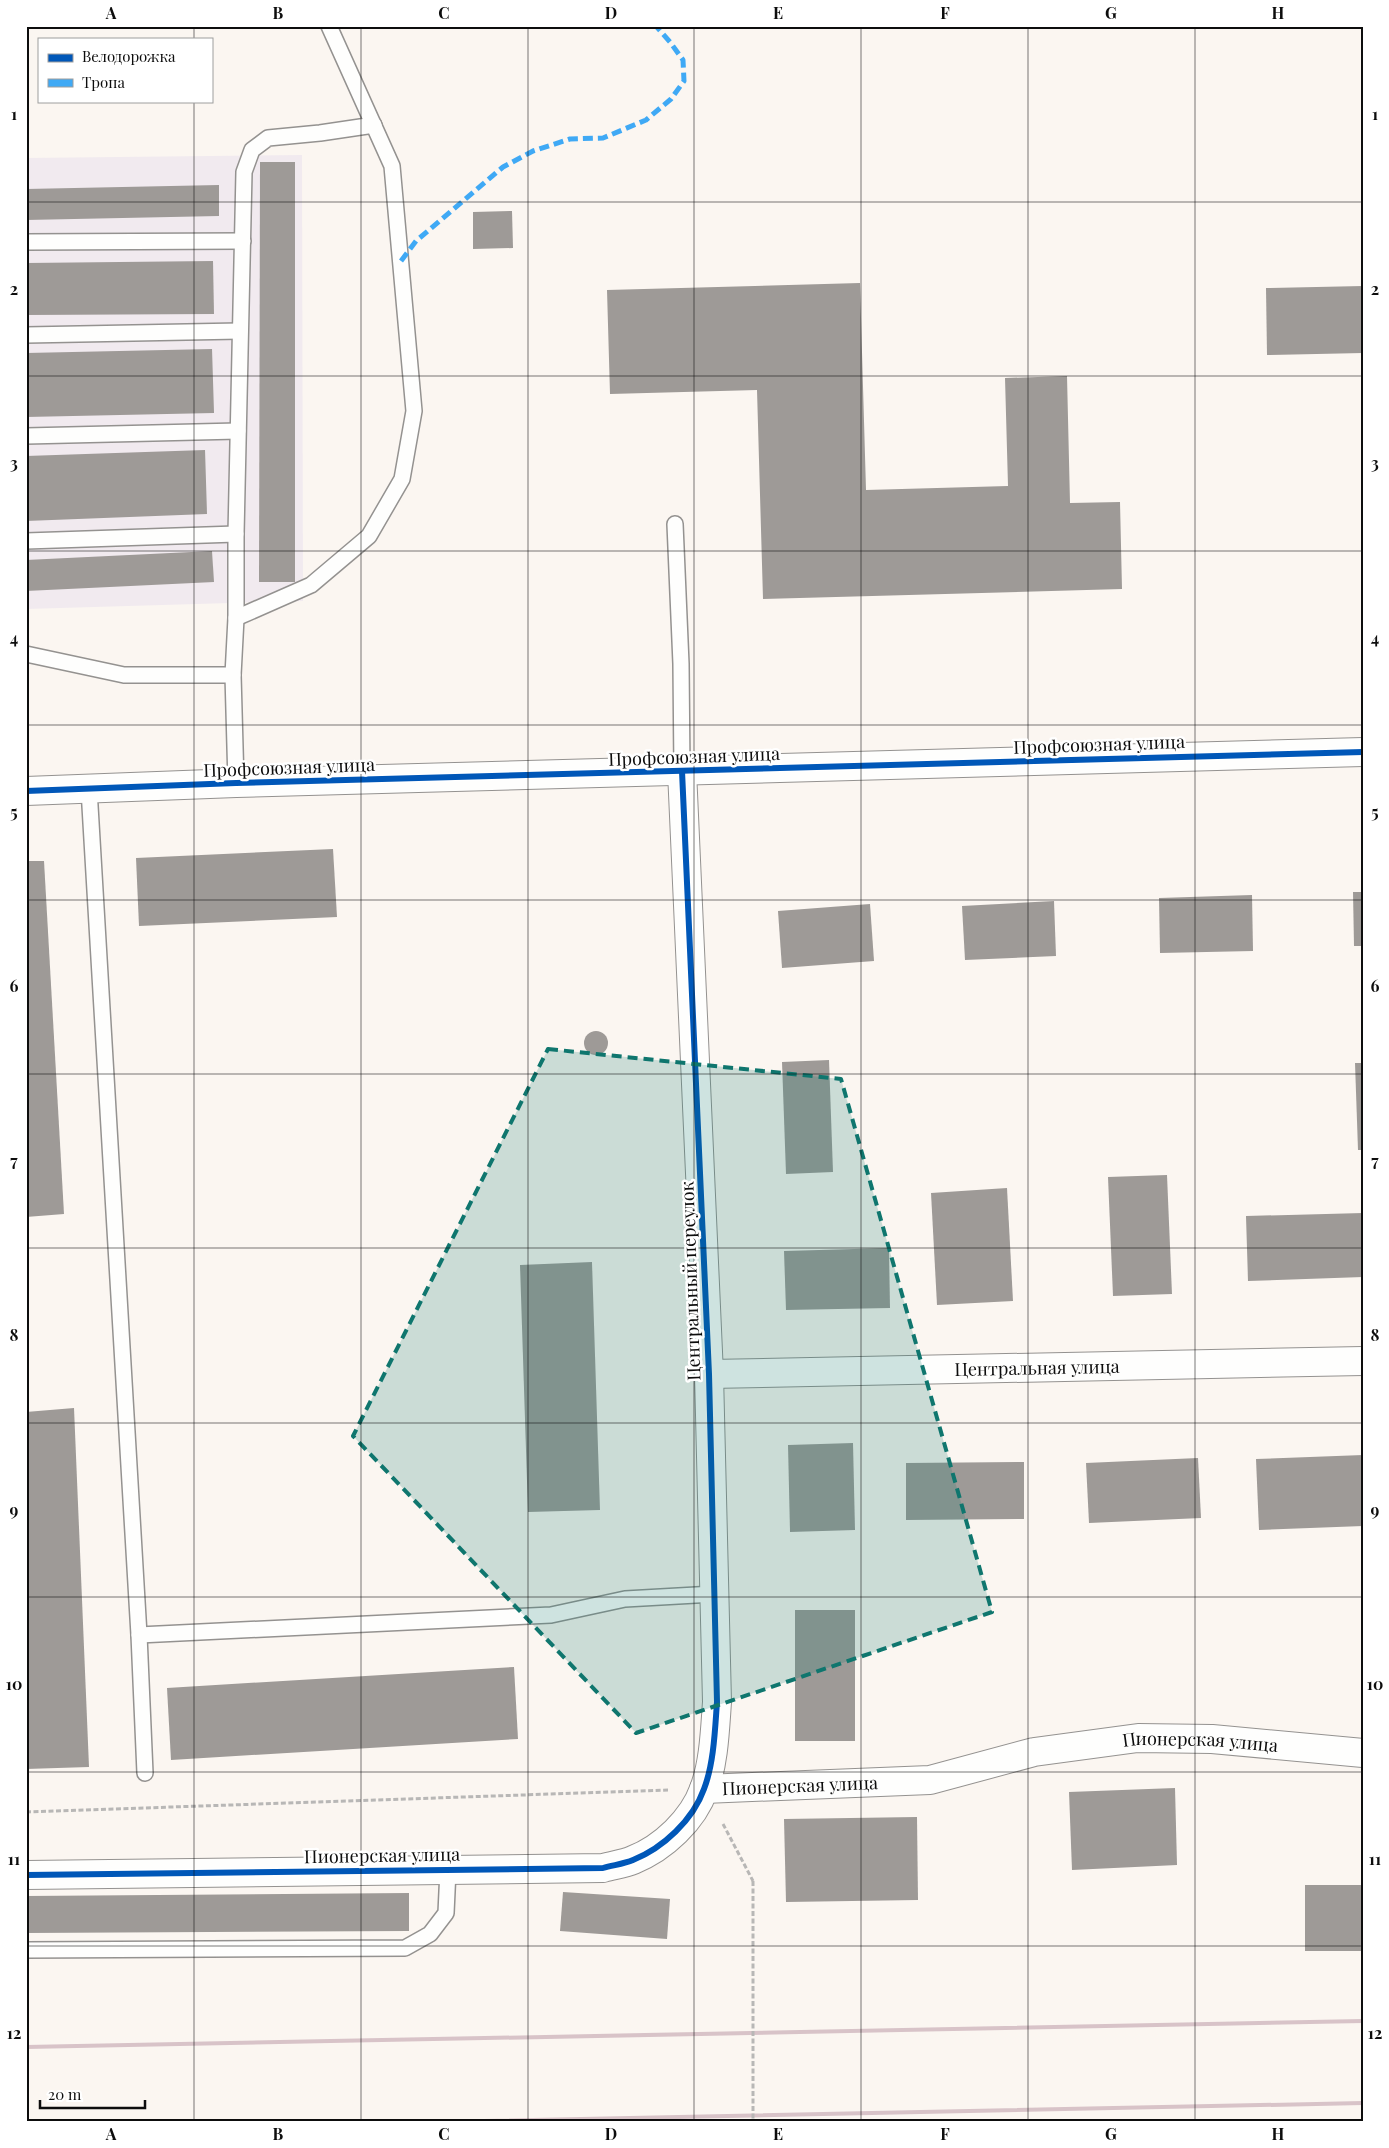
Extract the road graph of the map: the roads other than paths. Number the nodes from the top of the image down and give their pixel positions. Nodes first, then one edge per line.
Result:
1 (329, 26) edge
2 (374, 125) junction
3 (243, 241) junction
4 (26, 242) edge
5 (240, 331) junction
6 (26, 335) edge
7 (238, 432) junction
8 (26, 436) edge
9 (676, 524) dead end
10 (236, 534) junction
11 (26, 541) edge
12 (236, 618) junction
13 (26, 654) edge
14 (233, 675) junction
15 (1363, 752) edge
16 (682, 771) junction
17 (236, 783) junction
18 (89, 789) junction
19 (26, 791) edge
20 (1363, 1361) edge
21 (709, 1374) junction
22 (714, 1594) junction
23 (139, 1635) junction
24 (1363, 1753) edge
25 (145, 1772) dead end
26 (704, 1789) junction
27 (448, 1870) junction
28 (26, 1875) edge
29 (26, 1950) edge

1 - 2 lane
2 - 3 lane
2 - 12 lane
3 - 4 lane
3 - 5 lane
5 - 6 lane
5 - 7 lane
7 - 8 lane
7 - 10 lane
9 - 16 lane
10 - 11 lane
10 - 12 lane
12 - 14 lane
13 - 14 lane
14 - 17 lane
15 - 16 street, Профсоюзная улица
16 - 17 street, Профсоюзная улица
16 - 21 street, Центральный переулок
17 - 18 street, Профсоюзная улица
18 - 19 street, Профсоюзная улица
18 - 23 lane
20 - 21 street, Центральная улица
21 - 22 street, Центральный переулок
22 - 23 lane
22 - 26 street, Центральный переулок
23 - 25 lane
24 - 26 street, Пионерская улица
26 - 27 street, Пионерская улица
27 - 28 street, Пионерская улица
27 - 29 lane

